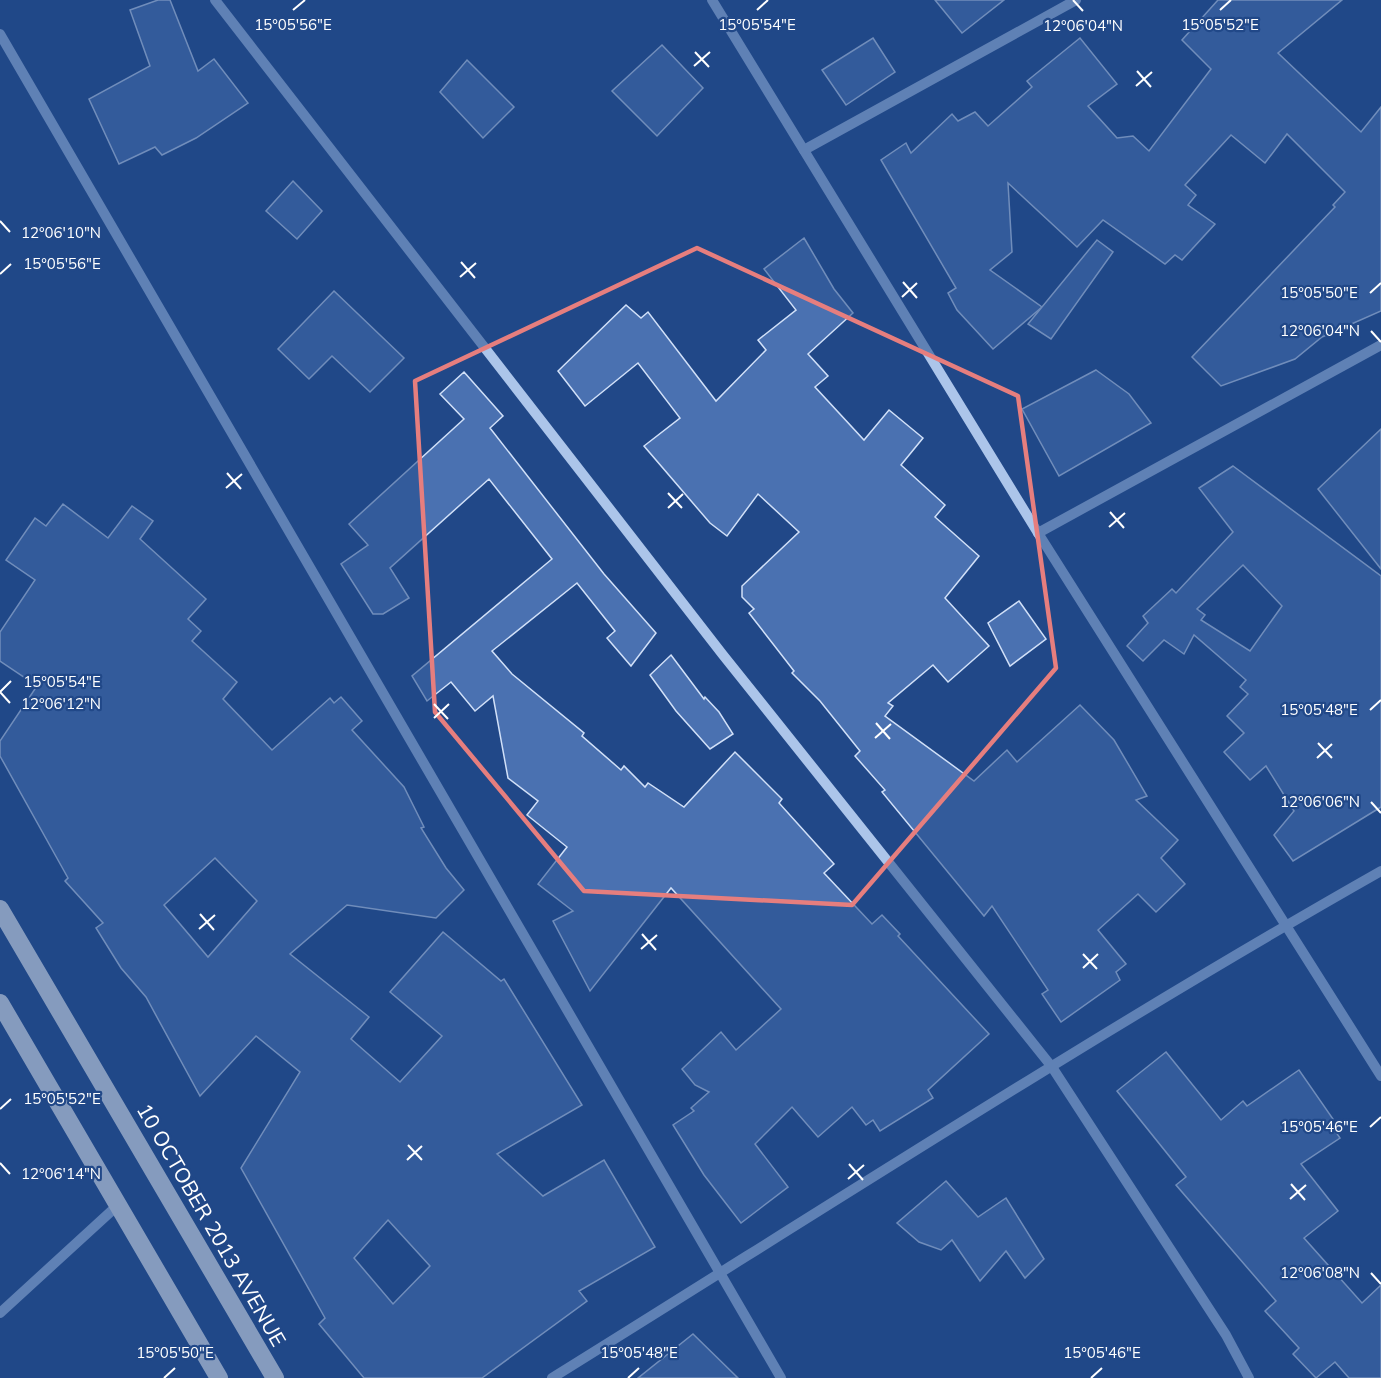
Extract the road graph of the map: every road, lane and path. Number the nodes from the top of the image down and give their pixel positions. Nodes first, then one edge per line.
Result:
1 (215, 0) edge
2 (712, 0) edge
3 (1076, 0) edge
4 (0, 34) edge
5 (804, 150) junction
6 (1381, 345) edge
7 (1038, 533) junction
8 (1381, 871) edge
9 (0, 909) edge
10 (1285, 926) junction
11 (0, 1003) edge
12 (1052, 1067) junction
13 (1381, 1076) edge
14 (118, 1205) junction
15 (718, 1274) junction
16 (0, 1313) edge
17 (219, 1378) edge
18 (275, 1378) edge
19 (552, 1378) edge
20 (781, 1378) edge
21 (1250, 1378) edge

1 - 12 street
2 - 5 street
3 - 5 street
4 - 15 street
5 - 7 street
6 - 7 street
7 - 10 street
8 - 10 street
9 - 18 highway, 10 OCTOBER 2013 AVENUE
10 - 12 street
10 - 13 street
11 - 14 highway
12 - 15 street
12 - 21 street
14 - 16 street
14 - 17 highway
15 - 19 street
15 - 20 street

